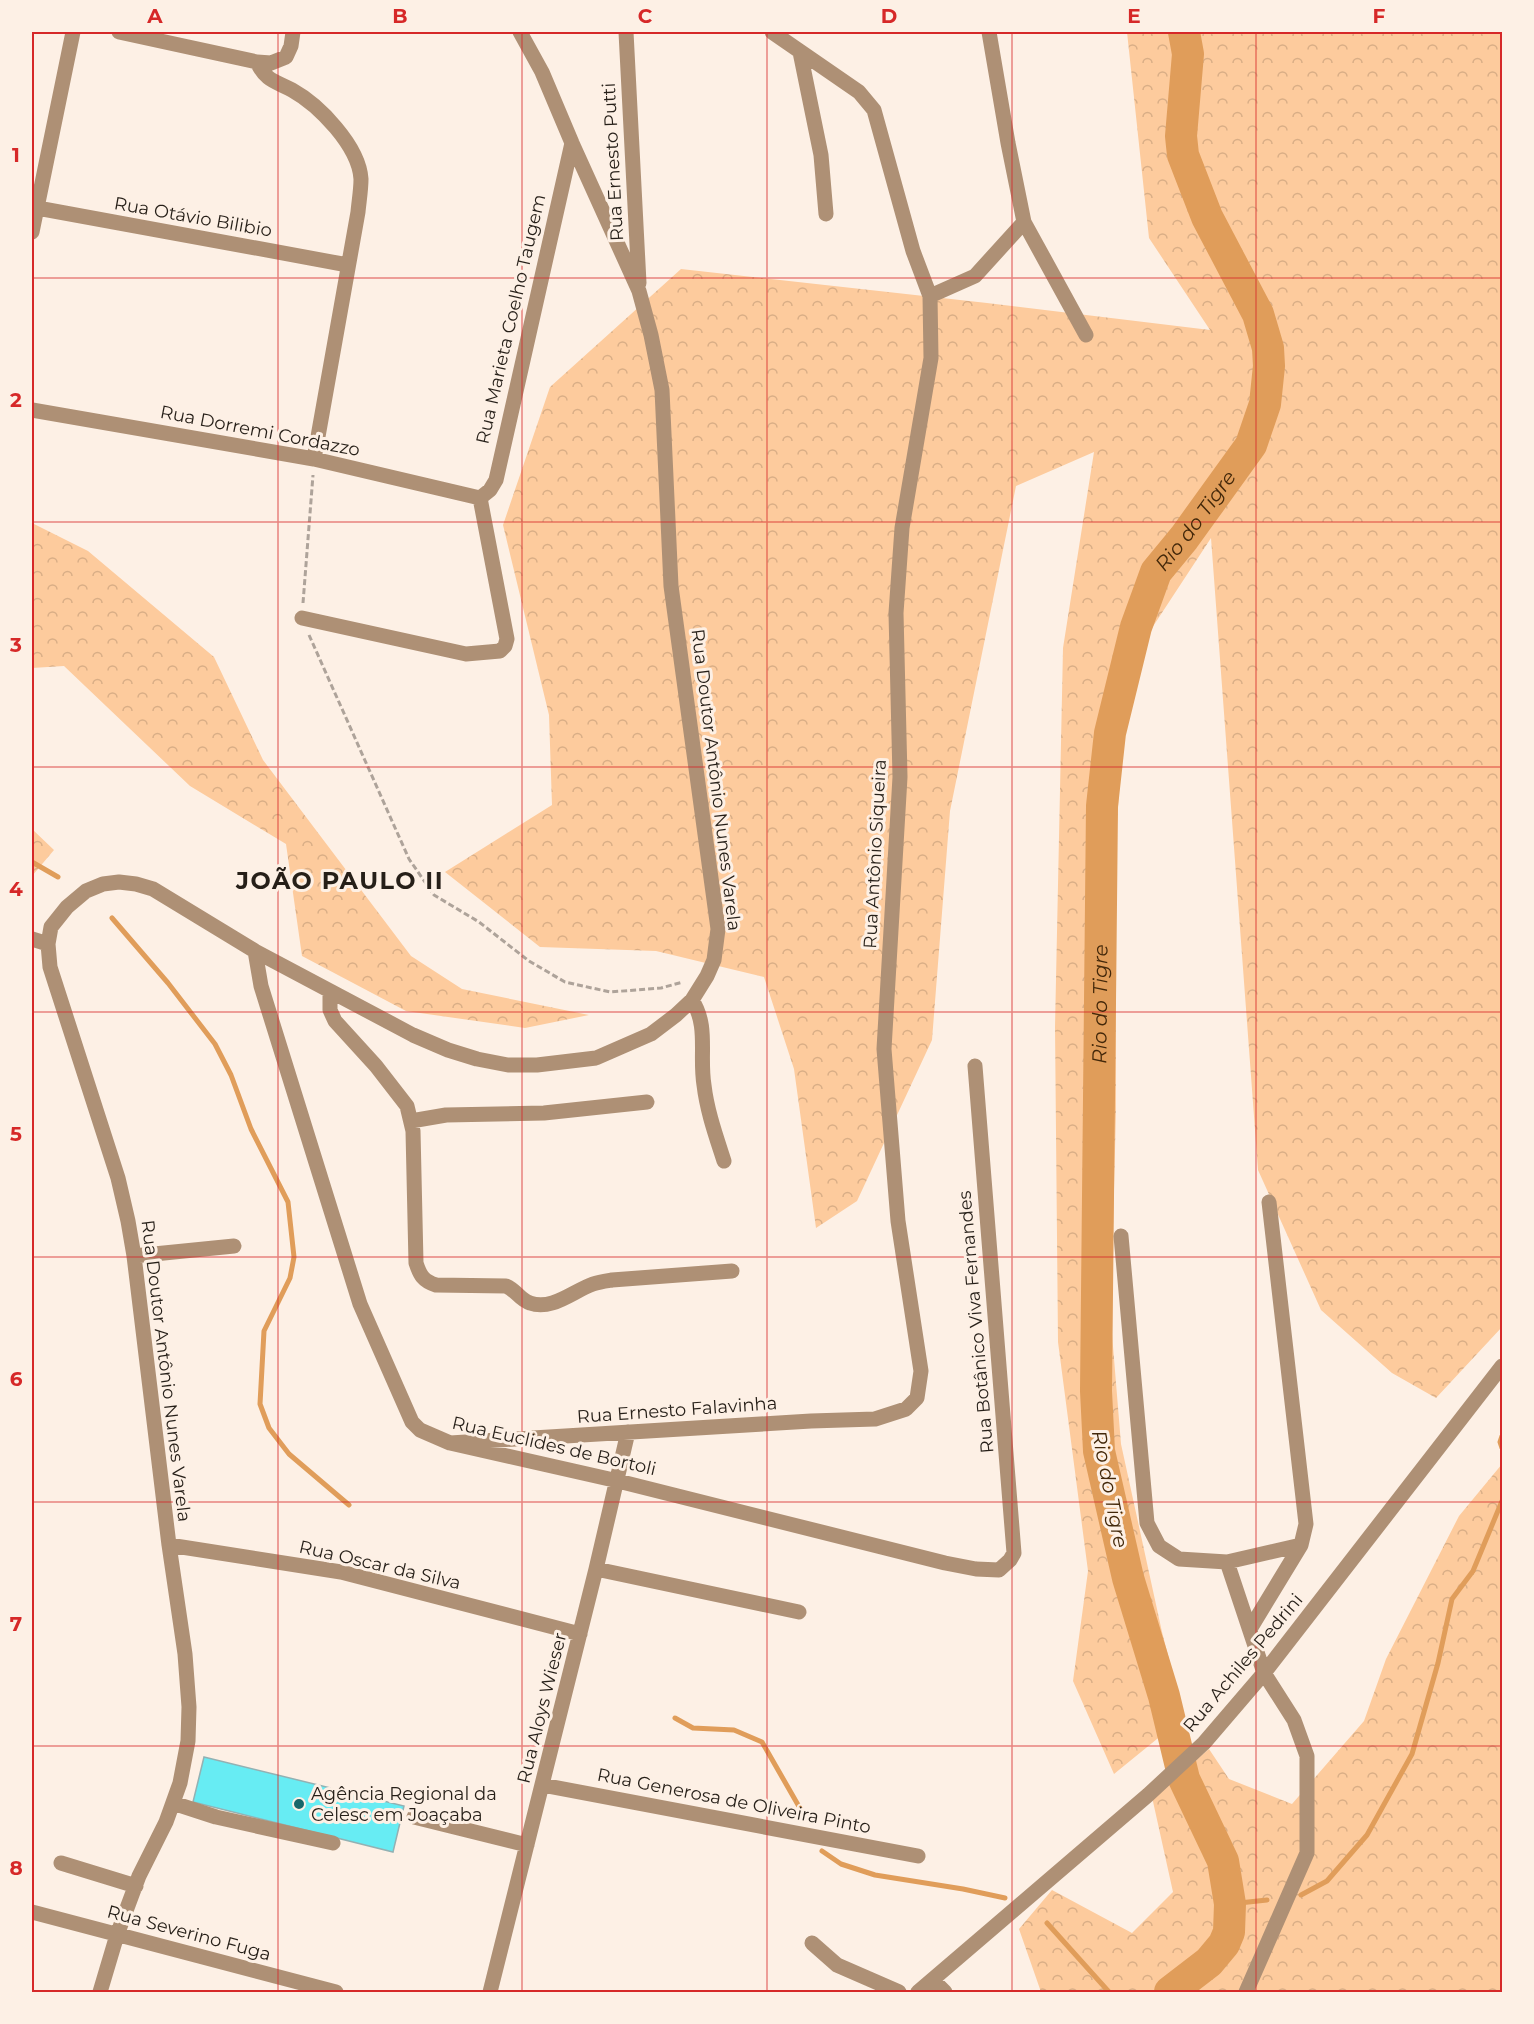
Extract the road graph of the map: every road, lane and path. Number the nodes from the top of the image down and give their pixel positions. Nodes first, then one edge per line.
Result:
1 (73, 32) edge
2 (119, 32) edge
3 (292, 32) edge
4 (520, 32) edge
5 (626, 32) edge
6 (772, 32) edge
7 (989, 32) edge
8 (801, 52) junction
9 (258, 62) junction
10 (572, 143) junction
11 (34, 208) edge
12 (826, 214) dead end
13 (1024, 222) junction
14 (32, 232) edge
15 (348, 265) junction
16 (639, 291) junction
17 (930, 296) junction
18 (1086, 335) dead end
19 (32, 410) edge
20 (314, 459) junction
21 (480, 498) junction
22 (302, 618) junction
23 (32, 939) edge
24 (48, 944) junction
25 (255, 951) junction
26 (707, 976) junction
27 (330, 991) junction
28 (692, 1000) junction
29 (975, 1065) dead end
30 (647, 1102) dead end
31 (411, 1121) junction
32 (724, 1161) dead end
33 (1269, 1202) dead end
34 (1121, 1236) dead end
35 (234, 1246) dead end
36 (134, 1256) junction
37 (732, 1271) dead end
38 (1503, 1366) edge
39 (906, 1408) joint
40 (628, 1432) junction
41 (450, 1443) junction
42 (618, 1481) junction
43 (170, 1545) junction
44 (1301, 1545) junction
45 (1227, 1562) junction
46 (596, 1569) junction
47 (999, 1570) joint
48 (799, 1612) dead end
49 (1250, 1629) junction
50 (580, 1634) junction
51 (1264, 1673) junction
52 (542, 1785) junction
53 (173, 1803) junction
54 (414, 1817) dead end
55 (333, 1843) dead end
56 (527, 1845) junction
57 (918, 1856) dead end
58 (61, 1863) dead end
59 (136, 1886) junction
60 (32, 1912) edge
61 (117, 1935) junction
62 (812, 1943) dead end
63 (933, 1980) junction
64 (100, 1992) edge
65 (336, 1992) edge
66 (490, 1992) edge
67 (899, 1992) edge
68 (918, 1992) edge
69 (945, 1992) edge
70 (1246, 1992) edge

1 - 11 street
2 - 9 street
3 - 9 street
4 - 10 street, Rua Doutor Antônio Nunes Varela
5 - 16 street, Rua Ernesto Putti
6 - 8 street, Rua Antônio Siqueira
7 - 13 street
8 - 12 street
8 - 17 street, Rua Antônio Siqueira
9 - 15 street
10 - 16 street, Rua Doutor Antônio Nunes Varela
10 - 21 street, Rua Marieta Coelho Taugem
11 - 14 street
11 - 15 street, Rua Otávio Bilibio
13 - 17 street
13 - 18 street
15 - 20 street
16 - 26 street, Rua Doutor Antônio Nunes Varela
17 - 39 street, Rua Antônio Siqueira
19 - 20 street, Rua Dorremi Cordazzo
20 - 21 street, Rua Dorremi Cordazzo
20 - 22 path
21 - 22 street
22 - 26 path
23 - 24 street
24 - 25 street, Rua Doutor Antônio Nunes Varela
24 - 36 street, Rua Doutor Antônio Nunes Varela
25 - 27 street, Rua Doutor Antônio Nunes Varela
25 - 41 street, Rua Euclides de Bortoli
26 - 28 street, Rua Doutor Antônio Nunes Varela
27 - 28 street, Rua Doutor Antônio Nunes Varela
27 - 31 street
28 - 32 street
29 - 47 street, Rua Botânico Viva Fernandes
30 - 31 street
31 - 37 street
33 - 44 street
34 - 45 street
35 - 36 street
36 - 43 street, Rua Doutor Antônio Nunes Varela
38 - 51 street, Rua Achiles Pedrini
39 - 40 street, Rua Ernesto Falavinha
40 - 41 street, Rua Ernesto Falavinha
40 - 42 street, Rua Aloys Wieser
41 - 42 street, Rua Euclides de Bortoli
42 - 46 street, Rua Aloys Wieser
42 - 47 street, Rua Euclides de Bortoli
43 - 50 street, Rua Oscar da Silva
43 - 53 street, Rua Doutor Antônio Nunes Varela
44 - 45 street
44 - 49 street
45 - 49 street
46 - 48 street
46 - 50 street, Rua Aloys Wieser
49 - 51 street
50 - 52 street, Rua Aloys Wieser
51 - 63 street, Rua Achiles Pedrini
51 - 70 street
52 - 56 street, Rua Aloys Wieser
52 - 57 street, Rua Generosa de Oliveira Pinto
53 - 55 street
53 - 59 street, Rua Doutor Antônio Nunes Varela
54 - 56 street
56 - 66 street, Rua Aloys Wieser
58 - 59 street
59 - 61 street, Rua Doutor Antônio Nunes Varela
60 - 61 street, Rua Severino Fuga
61 - 64 street, Rua Doutor Antônio Nunes Varela
61 - 65 street, Rua Severino Fuga
62 - 67 street
63 - 68 street, Rua Achiles Pedrini
63 - 69 street

